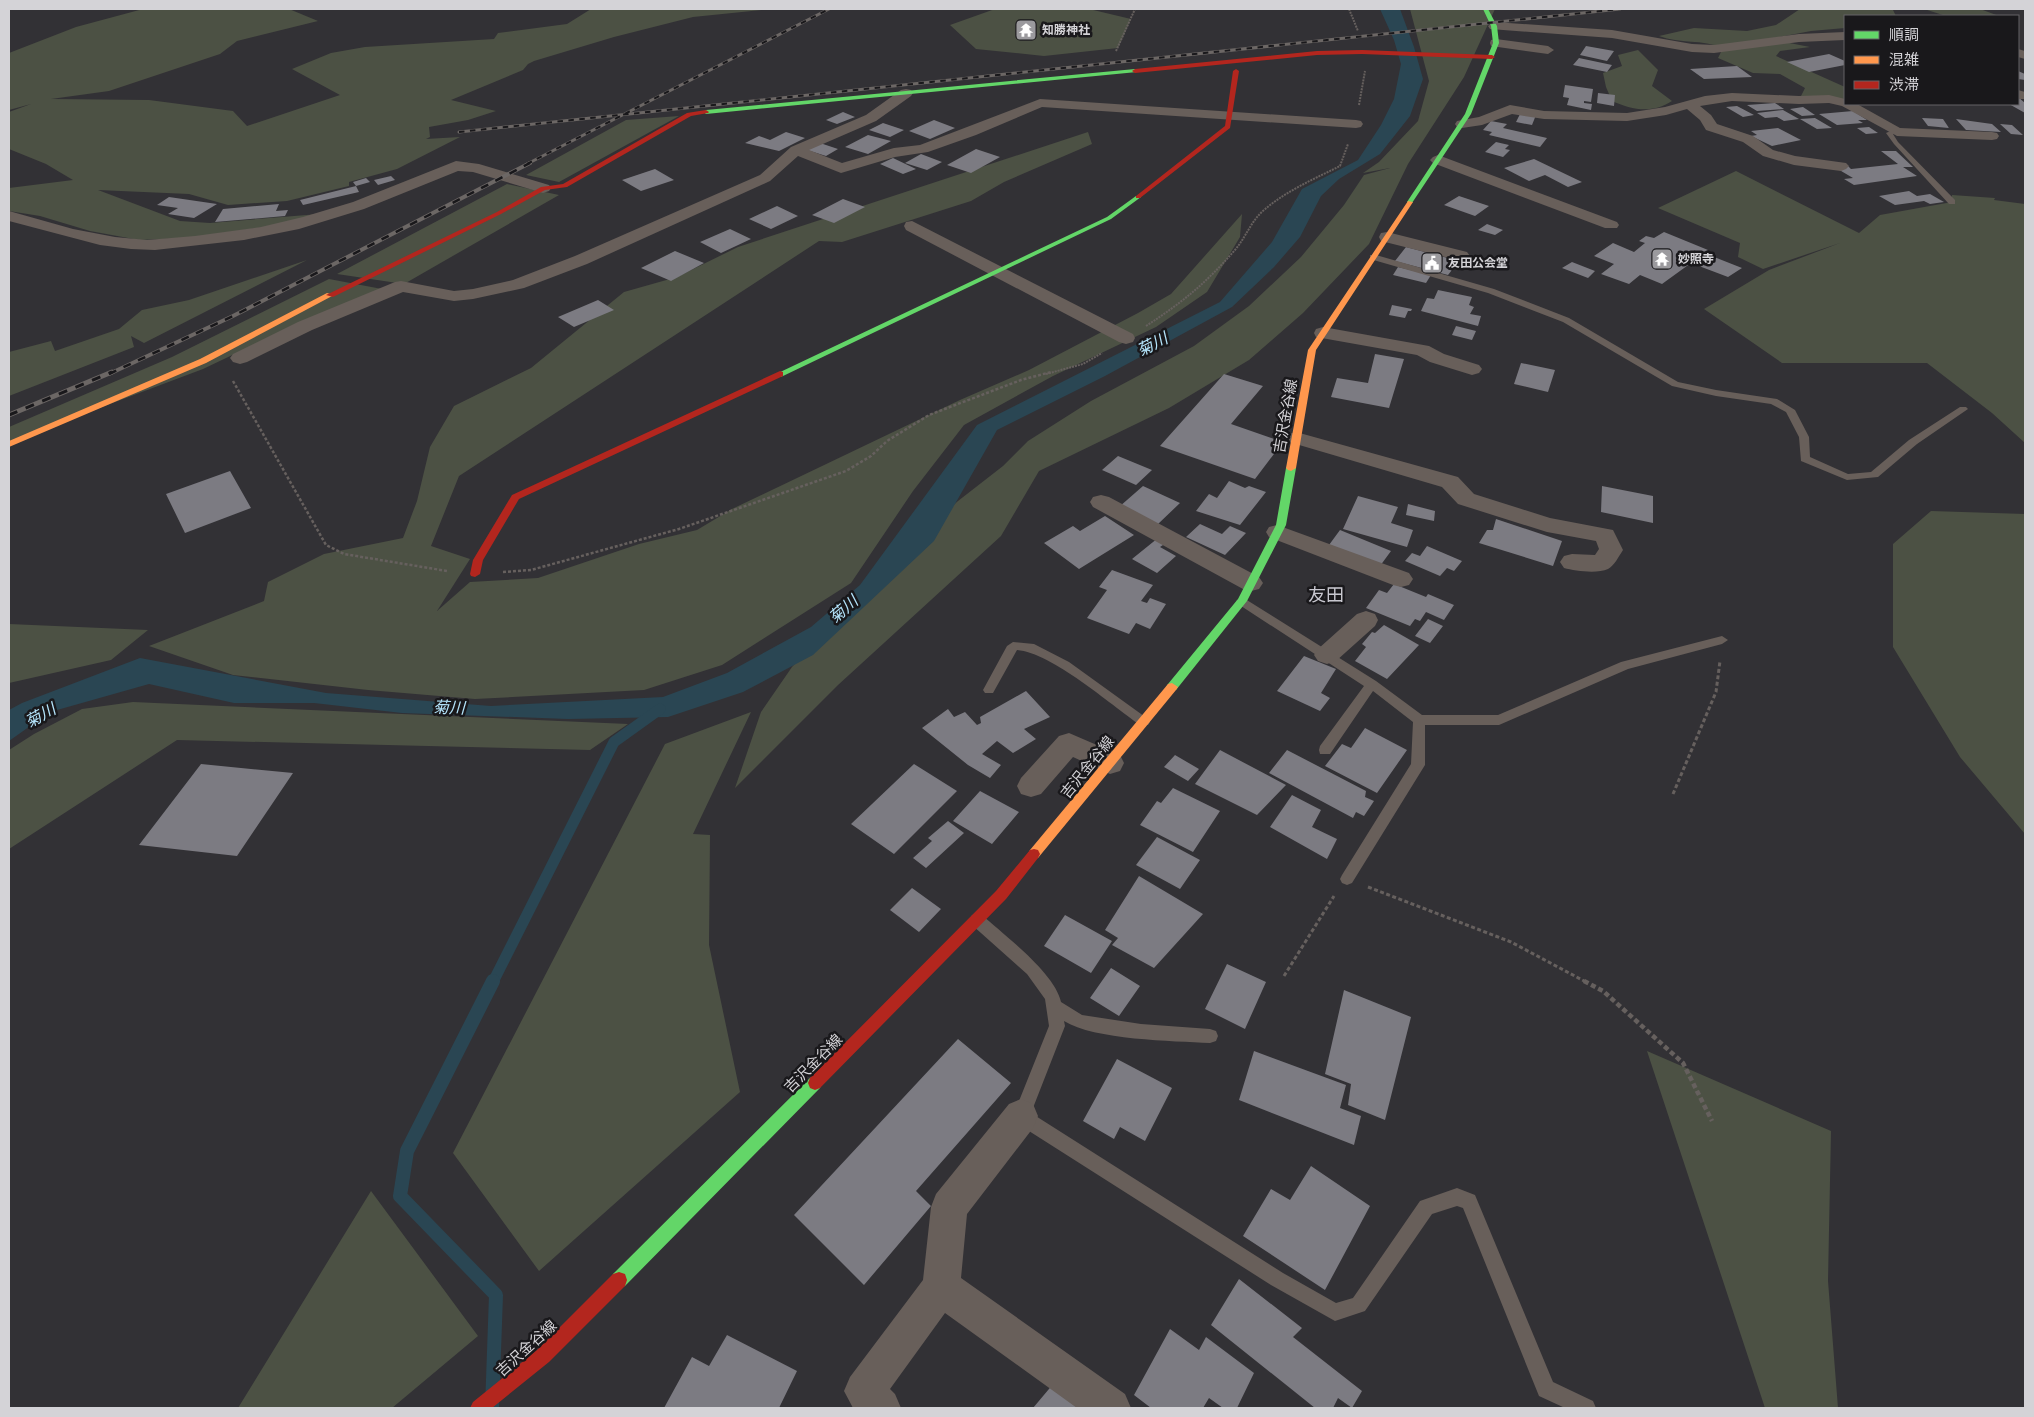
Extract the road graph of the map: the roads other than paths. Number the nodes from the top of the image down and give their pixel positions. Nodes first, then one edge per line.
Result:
1 (1486, 9) edge
2 (1494, 26) junction
3 (1829, 36) junction
4 (1844, 36) edge
5 (1496, 43) junction
6 (1844, 44) edge
7 (1548, 50) dead end
8 (1492, 57) junction
9 (1236, 71) dead end
10 (906, 93) junction
11 (1844, 103) edge
12 (1689, 104) junction
13 (1850, 105) edge
14 (1230, 115) junction
15 (1356, 124) road end
16 (1462, 124) junction
17 (1895, 131) junction
18 (1992, 136) dead end
19 (796, 150) junction
20 (1438, 160) junction
21 (1841, 166) dead end
22 (543, 188) junction
23 (1952, 202) dead end
24 (9, 216) edge
25 (1611, 225) dead end
26 (912, 226) dead end
27 (1387, 237) junction
28 (1461, 256) dead end
29 (1373, 257) junction
30 (997, 271) junction
31 (1323, 333) junction
32 (1126, 338) road end
33 (240, 358) road end
34 (1472, 369) dead end
35 (1963, 409) dead end
36 (1296, 438) junction
37 (9, 444) edge
38 (1101, 502) dead end
39 (1277, 532) junction
40 (1572, 562) dead end
41 (475, 574) road end
42 (1401, 578) dead end
43 (1246, 592) junction
44 (1366, 620) dead end
45 (1722, 640) road end
46 (1327, 655) junction
47 (1372, 684) junction
48 (989, 690) dead end
49 (1419, 720) junction
50 (1144, 722) junction
51 (1325, 750) dead end
52 (1110, 763) junction
53 (1031, 786) dead end
54 (1347, 879) road end
55 (977, 920) junction
56 (1053, 1006) junction
57 (1210, 1036) dead end
58 (1021, 1116) junction
59 (940, 1287) junction
60 (865, 1402) edge
61 (479, 1408) edge
62 (1111, 1408) edge
63 (1586, 1408) edge

1 - 2 street, 吉沢金谷線
2 - 3 street
2 - 5 street, 吉沢金谷線
3 - 4 street
3 - 6 street
5 - 7 street
5 - 8 street, 吉沢金谷線
8 - 10 street
8 - 16 street, 吉沢金谷線
9 - 14 street
10 - 19 street
10 - 22 street
11 - 12 street
12 - 16 street
12 - 21 street
13 - 17 street
14 - 15 street
14 - 19 street
14 - 30 street
16 - 20 street, 吉沢金谷線
17 - 18 street
17 - 23 lane
19 - 33 street
20 - 25 street
20 - 27 street, 吉沢金谷線
22 - 24 street
22 - 37 street
26 - 30 street
27 - 28 street
27 - 29 street, 吉沢金谷線
29 - 31 street, 吉沢金谷線
29 - 35 lane
30 - 32 street
30 - 41 street
31 - 34 street
31 - 36 street, 吉沢金谷線
36 - 39 street, 吉沢金谷線
36 - 40 street
38 - 43 street
39 - 42 street
39 - 43 street, 吉沢金谷線
43 - 46 lane
43 - 50 street, 吉沢金谷線
44 - 46 street
45 - 49 lane
46 - 47 lane
47 - 49 lane
47 - 51 lane
48 - 50 lane
49 - 54 lane
50 - 52 street, 吉沢金谷線
52 - 53 street
52 - 55 street, 吉沢金谷線
55 - 56 lane
55 - 61 street, 吉沢金谷線
56 - 57 lane
56 - 58 lane
58 - 59 street
58 - 63 lane
59 - 60 street
59 - 62 street

